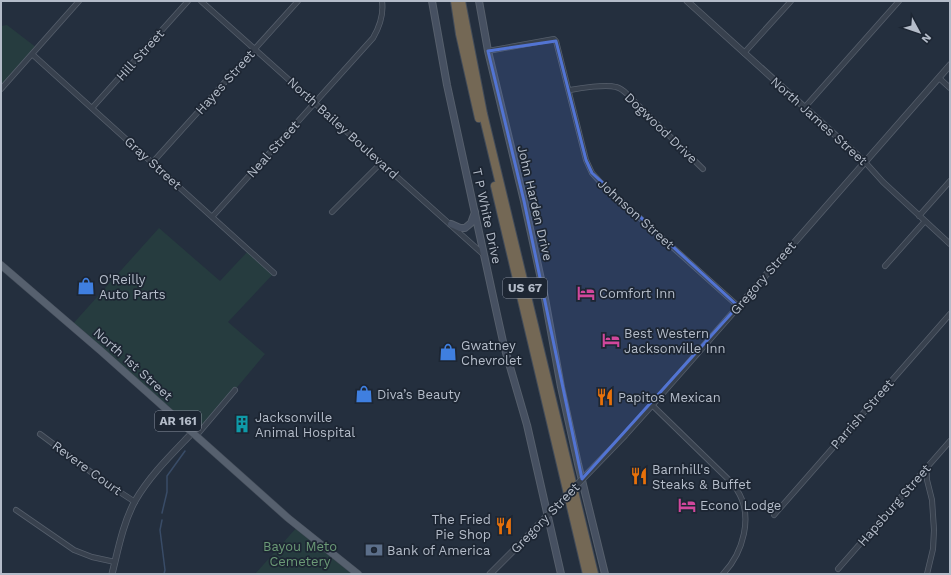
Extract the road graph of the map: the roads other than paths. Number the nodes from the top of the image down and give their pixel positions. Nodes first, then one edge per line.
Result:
1 (79, 1) edge
2 (188, 1) edge
3 (201, 1) edge
4 (298, 1) edge
5 (382, 1) edge
6 (432, 1) edge
7 (455, 1) edge
8 (461, 1) edge
9 (479, 1) edge
10 (687, 1) edge
11 (791, 1) edge
12 (899, 1) edge
13 (255, 49) junction
14 (488, 51) junction
15 (744, 53) junction
16 (32, 54) junction
17 (950, 66) edge
18 (939, 78) junction
19 (950, 88) edge
20 (1, 89) edge
21 (570, 90) junction
22 (314, 104) junction
23 (805, 107) junction
24 (92, 108) junction
25 (865, 162) junction
26 (152, 163) junction
27 (381, 163) junction
28 (703, 169) dead end
29 (950, 181) edge
30 (332, 212) dead end
31 (475, 212) junction
32 (919, 216) junction
33 (212, 217) junction
34 (925, 221) junction
35 (451, 224) junction
36 (950, 244) edge
37 (484, 256) junction
38 (1, 265) edge
39 (885, 266) dead end
40 (274, 273) dead end
41 (738, 306) junction
42 (950, 314) edge
43 (235, 390) dead end
44 (652, 405) junction
45 (40, 434) dead end
46 (194, 434) junction
47 (950, 441) edge
48 (926, 468) junction
49 (135, 502) junction
50 (16, 510) dead end
51 (774, 515) dead end
52 (115, 562) junction
53 (838, 569) dead end
54 (112, 574) edge
55 (358, 574) edge
56 (490, 574) edge
57 (561, 574) edge
58 (587, 574) edge
59 (594, 574) edge
60 (605, 574) edge
61 (723, 574) edge
62 (927, 574) edge

1 - 16 street
2 - 24 street, Hill Street
3 - 13 street, North Bailey Boulevard
4 - 13 street, Hayes Street
5 - 22 street, Neal Street
6 - 31 main road, T P White Drive
7 - 58 highway, US 67
8 - 59 highway, US 67
9 - 14 main road, John Harden Drive
10 - 15 street, North James Street
11 - 15 street
12 - 23 street
13 - 22 street, North Bailey Boulevard
13 - 26 street, Hayes Street
14 - 21 street, Johnson Street
14 - 60 main road, John Harden Drive
15 - 23 street, North James Street
16 - 20 street
16 - 24 street, Gray Street
17 - 18 street, Gregory Street
18 - 19 street
18 - 25 street, Gregory Street
21 - 28 street, Dogwood Drive
21 - 41 street, Johnson Street
22 - 27 street, North Bailey Boulevard
22 - 33 street, Neal Street
23 - 25 street, North James Street
24 - 26 street, Gray Street
25 - 32 street, North James Street
25 - 41 street, Gregory Street
26 - 33 street, Gray Street
27 - 30 street
27 - 35 street, North Bailey Boulevard
29 - 32 street
31 - 35 main road
31 - 37 main road, T P White Drive
32 - 34 street, North James Street
33 - 40 street, Gray Street
34 - 36 street, North James Street
34 - 39 street
35 - 37 street, North Bailey Boulevard
37 - 57 main road, T P White Drive
38 - 46 main road, North 1st Street / AR 161
41 - 44 street, Gregory Street
42 - 51 street, Parrish Street
43 - 46 street
44 - 56 street, Gregory Street, bridge
44 - 61 street
45 - 49 street, Revere Court
46 - 49 street
46 - 55 main road, North 1st Street / AR 161
47 - 48 street, Hapsburg Street
48 - 53 street, Hapsburg Street
48 - 62 street
49 - 52 street
50 - 52 street
52 - 54 street

